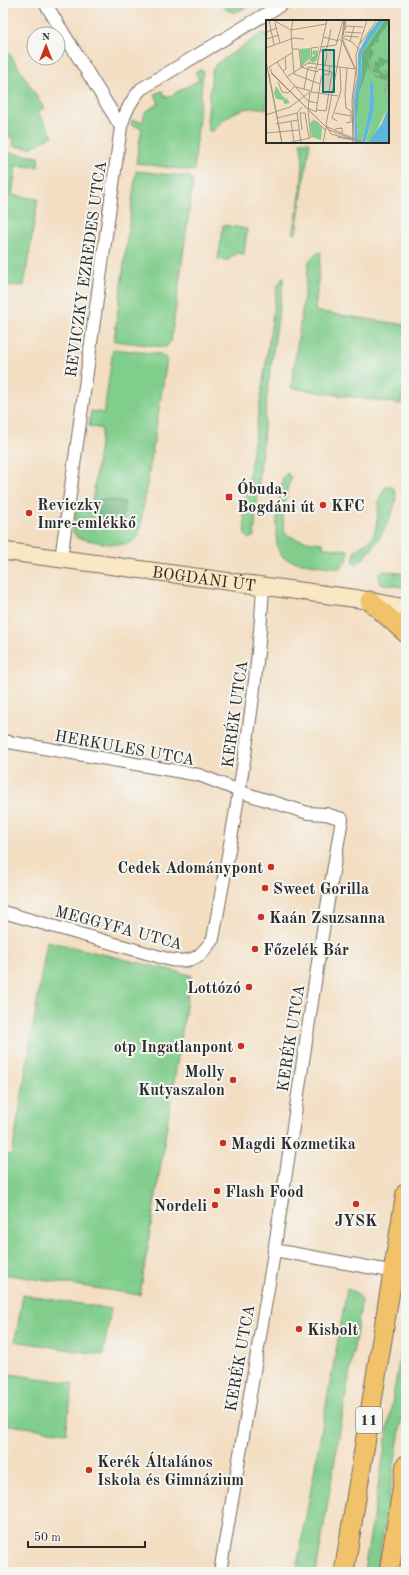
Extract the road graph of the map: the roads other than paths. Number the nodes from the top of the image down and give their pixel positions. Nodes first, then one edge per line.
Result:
1 (45, 3) edge
2 (284, 3) edge
3 (121, 127) junction
4 (3, 551) edge
5 (61, 559) junction
6 (263, 586) junction
7 (370, 601) junction
8 (406, 608) edge
9 (406, 633) edge
10 (3, 741) edge
11 (240, 792) junction
12 (3, 912) edge
13 (406, 1193) edge
14 (274, 1250) junction
15 (400, 1272) edge
16 (406, 1465) edge
17 (220, 1572) edge
18 (344, 1572) edge
19 (389, 1572) edge

1 - 3 street
2 - 3 street, REVICZKY EZREDES UTCA
3 - 5 street, REVICZKY EZREDES UTCA
4 - 5 street, BOGDÁNI ÚT
5 - 6 street, BOGDÁNI ÚT
6 - 7 street, BOGDÁNI ÚT
6 - 11 street, KERÉK UTCA
7 - 8 street, BOGDÁNI ÚT
7 - 9 main road
10 - 11 street, HERKULES UTCA
11 - 12 street, MEGGYFA UTCA
11 - 14 street, KERÉK UTCA
13 - 15 main road, 11
14 - 15 street
14 - 17 street, KERÉK UTCA
15 - 18 main road, 11
16 - 19 main road

